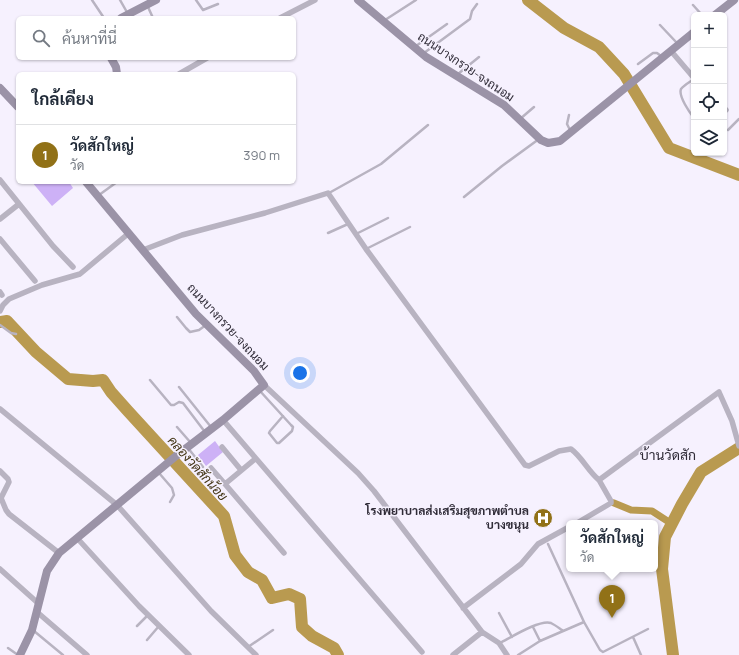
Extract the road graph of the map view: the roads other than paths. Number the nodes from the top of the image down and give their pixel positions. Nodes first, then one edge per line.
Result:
1 (92, 0) edge
2 (120, 0) edge
3 (156, 0) edge
4 (196, 0) edge
5 (315, 0) edge
6 (416, 0) edge
7 (734, 0) edge
8 (361, 1) edge
9 (147, 4) junction
10 (218, 4) dead end
11 (477, 4) dead end
12 (693, 5) dead end
13 (699, 12) edge
14 (719, 12) edge
15 (103, 16) edge
16 (124, 16) edge
17 (152, 16) edge
18 (284, 16) edge
19 (383, 21) junction
20 (447, 24) dead end
21 (660, 25) dead end
22 (691, 34) edge
23 (679, 44) junction
24 (414, 48) junction
25 (671, 51) junction
26 (422, 54) junction
27 (479, 57) dead end
28 (663, 58) junction
29 (112, 60) edge
30 (204, 60) edge
31 (638, 64) dead end
32 (117, 72) edge
33 (182, 72) edge
34 (691, 74) edge
35 (456, 76) junction
36 (691, 81) edge
37 (0, 88) edge
38 (16, 106) edge
39 (534, 107) dead end
40 (691, 113) edge
41 (569, 115) dead end
42 (519, 119) junction
43 (739, 119) edge
44 (428, 125) dead end
45 (728, 130) dead end
46 (571, 132) junction
47 (540, 139) junction
48 (0, 180) edge
49 (90, 184) edge
50 (114, 184) edge
51 (328, 193) junction
52 (98, 196) junction
53 (464, 197) dead end
54 (19, 204) junction
55 (388, 218) dead end
56 (0, 219) edge
57 (349, 224) junction
58 (410, 228) dead end
59 (129, 233) junction
60 (328, 233) dead end
61 (356, 234) junction
62 (0, 239) edge
63 (366, 249) junction
64 (143, 250) junction
65 (74, 267) dead end
66 (35, 281) dead end
67 (0, 311) edge
68 (177, 317) dead end
69 (0, 325) edge
70 (207, 325) junction
71 (16, 334) dead end
72 (150, 380) dead end
73 (179, 387) dead end
74 (262, 388) junction
75 (0, 409) edge
76 (283, 416) junction
77 (223, 420) junction
78 (177, 427) dead end
79 (209, 430) junction
80 (738, 443) edge
81 (190, 446) junction
82 (222, 446) dead end
83 (255, 459) junction
84 (203, 467) dead end
85 (211, 468) dead end
86 (241, 470) junction
87 (0, 471) edge
88 (158, 472) junction
89 (598, 480) junction
90 (225, 484) junction
91 (170, 502) dead end
92 (117, 505) junction
93 (581, 520) edge
94 (566, 529) edge
95 (77, 538) junction
96 (548, 544) dead end
97 (58, 553) junction
98 (284, 553) dead end
99 (0, 569) edge
100 (38, 608) junction
101 (463, 608) junction
102 (499, 613) dead end
103 (148, 615) junction
104 (584, 622) junction
105 (137, 626) dead end
106 (159, 626) junction
107 (533, 627) junction
108 (648, 629) dead end
109 (32, 630) junction
110 (273, 630) dead end
111 (562, 630) junction
112 (482, 632) junction
113 (512, 637) junction
114 (633, 637) junction
115 (147, 640) dead end
116 (540, 641) junction
117 (499, 643) junction
118 (248, 647) junction
119 (8, 648) dead end
120 (422, 652) dead end
121 (606, 652) junction
122 (22, 654) edge
123 (63, 655) edge
124 (87, 655) edge
125 (188, 655) edge
126 (256, 655) edge
127 (453, 655) edge
128 (507, 655) edge
129 (518, 655) edge
130 (608, 655) edge
131 (642, 655) edge

1 - 15 lane
2 - 16 lane
3 - 9 street
4 - 10 lane
5 - 18 street
6 - 19 lane
7 - 14 street
8 - 19 street, ถนนบางกรวย-จงถนอม
9 - 16 street
9 - 17 lane
11 - 26 lane
12 - 13 lane
19 - 24 street, ถนนบางกรวย-จงถนอม
20 - 24 lane
21 - 23 lane
22 - 23 street
23 - 25 street
24 - 26 street, ถนนบางกรวย-จงถนอม
25 - 28 street
25 - 34 street
26 - 35 street, ถนนบางกรวย-จงถนอม
27 - 35 lane
28 - 31 lane
28 - 46 street
29 - 32 street
30 - 33 street
35 - 42 street, ถนนบางกรวย-จงถนอม
36 - 40 lane
37 - 38 street
39 - 42 lane
41 - 46 lane
42 - 47 street, ถนนบางกรวย-จงถนอม
43 - 45 lane
44 - 51 lane
46 - 47 street
47 - 53 lane
48 - 54 street
49 - 52 street, ถนนบางกรวย-จงถนอม
50 - 52 lane
51 - 57 street
51 - 64 street
52 - 59 street, ถนนบางกรวย-จงถนอม
54 - 56 street
54 - 65 street
55 - 61 lane
57 - 60 lane
57 - 61 street
58 - 63 lane
59 - 64 street, ถนนบางกรวย-จงถนอม
59 - 67 street
61 - 63 street
62 - 66 street
63 - 89 street
64 - 70 street, ถนนบางกรวย-จงถนอม
68 - 70 lane
69 - 71 lane
70 - 74 street, ถนนบางกรวย-จงถนอม
72 - 79 lane
73 - 79 lane
74 - 76 lane
74 - 77 street, ถนนบางกรวย-จงถนอม
74 - 101 street
75 - 92 street
76 - 76 lane
77 - 79 street, ถนนบางกรวย-จงถนอม
77 - 83 street
78 - 81 lane
79 - 81 street, ถนนบางกรวย-จงถนอม
80 - 89 street
81 - 84 lane
81 - 88 street, ถนนบางกรวย-จงถนอม
82 - 86 street
83 - 86 street
83 - 120 street
85 - 90 street
86 - 90 street
87 - 97 street
88 - 91 lane
88 - 92 street, ถนนบางกรวย-จงถนอม
89 - 93 street
90 - 98 street
92 - 95 street, ถนนบางกรวย-จงถนอม
92 - 118 street
94 - 101 street
95 - 97 street, ถนนบางกรวย-จงถนอม
95 - 103 street
96 - 104 lane
97 - 100 street, ถนนบางกรวย-จงถนอม
99 - 100 street
100 - 109 street, ถนนบางกรวย-จงถนอม
100 - 124 street
101 - 112 street
102 - 113 lane
103 - 105 lane
103 - 106 street
104 - 111 lane
104 - 121 lane
106 - 115 lane
106 - 125 street
107 - 111 lane
107 - 113 lane
107 - 116 lane
108 - 114 lane
109 - 122 street, ถนนบางกรวย-จงถนอม
109 - 123 lane
110 - 118 lane
111 - 116 lane
112 - 117 street
112 - 127 street
113 - 117 lane
114 - 121 lane
114 - 131 lane
116 - 129 lane
117 - 128 street
118 - 126 street
119 - 122 lane
121 - 130 lane

